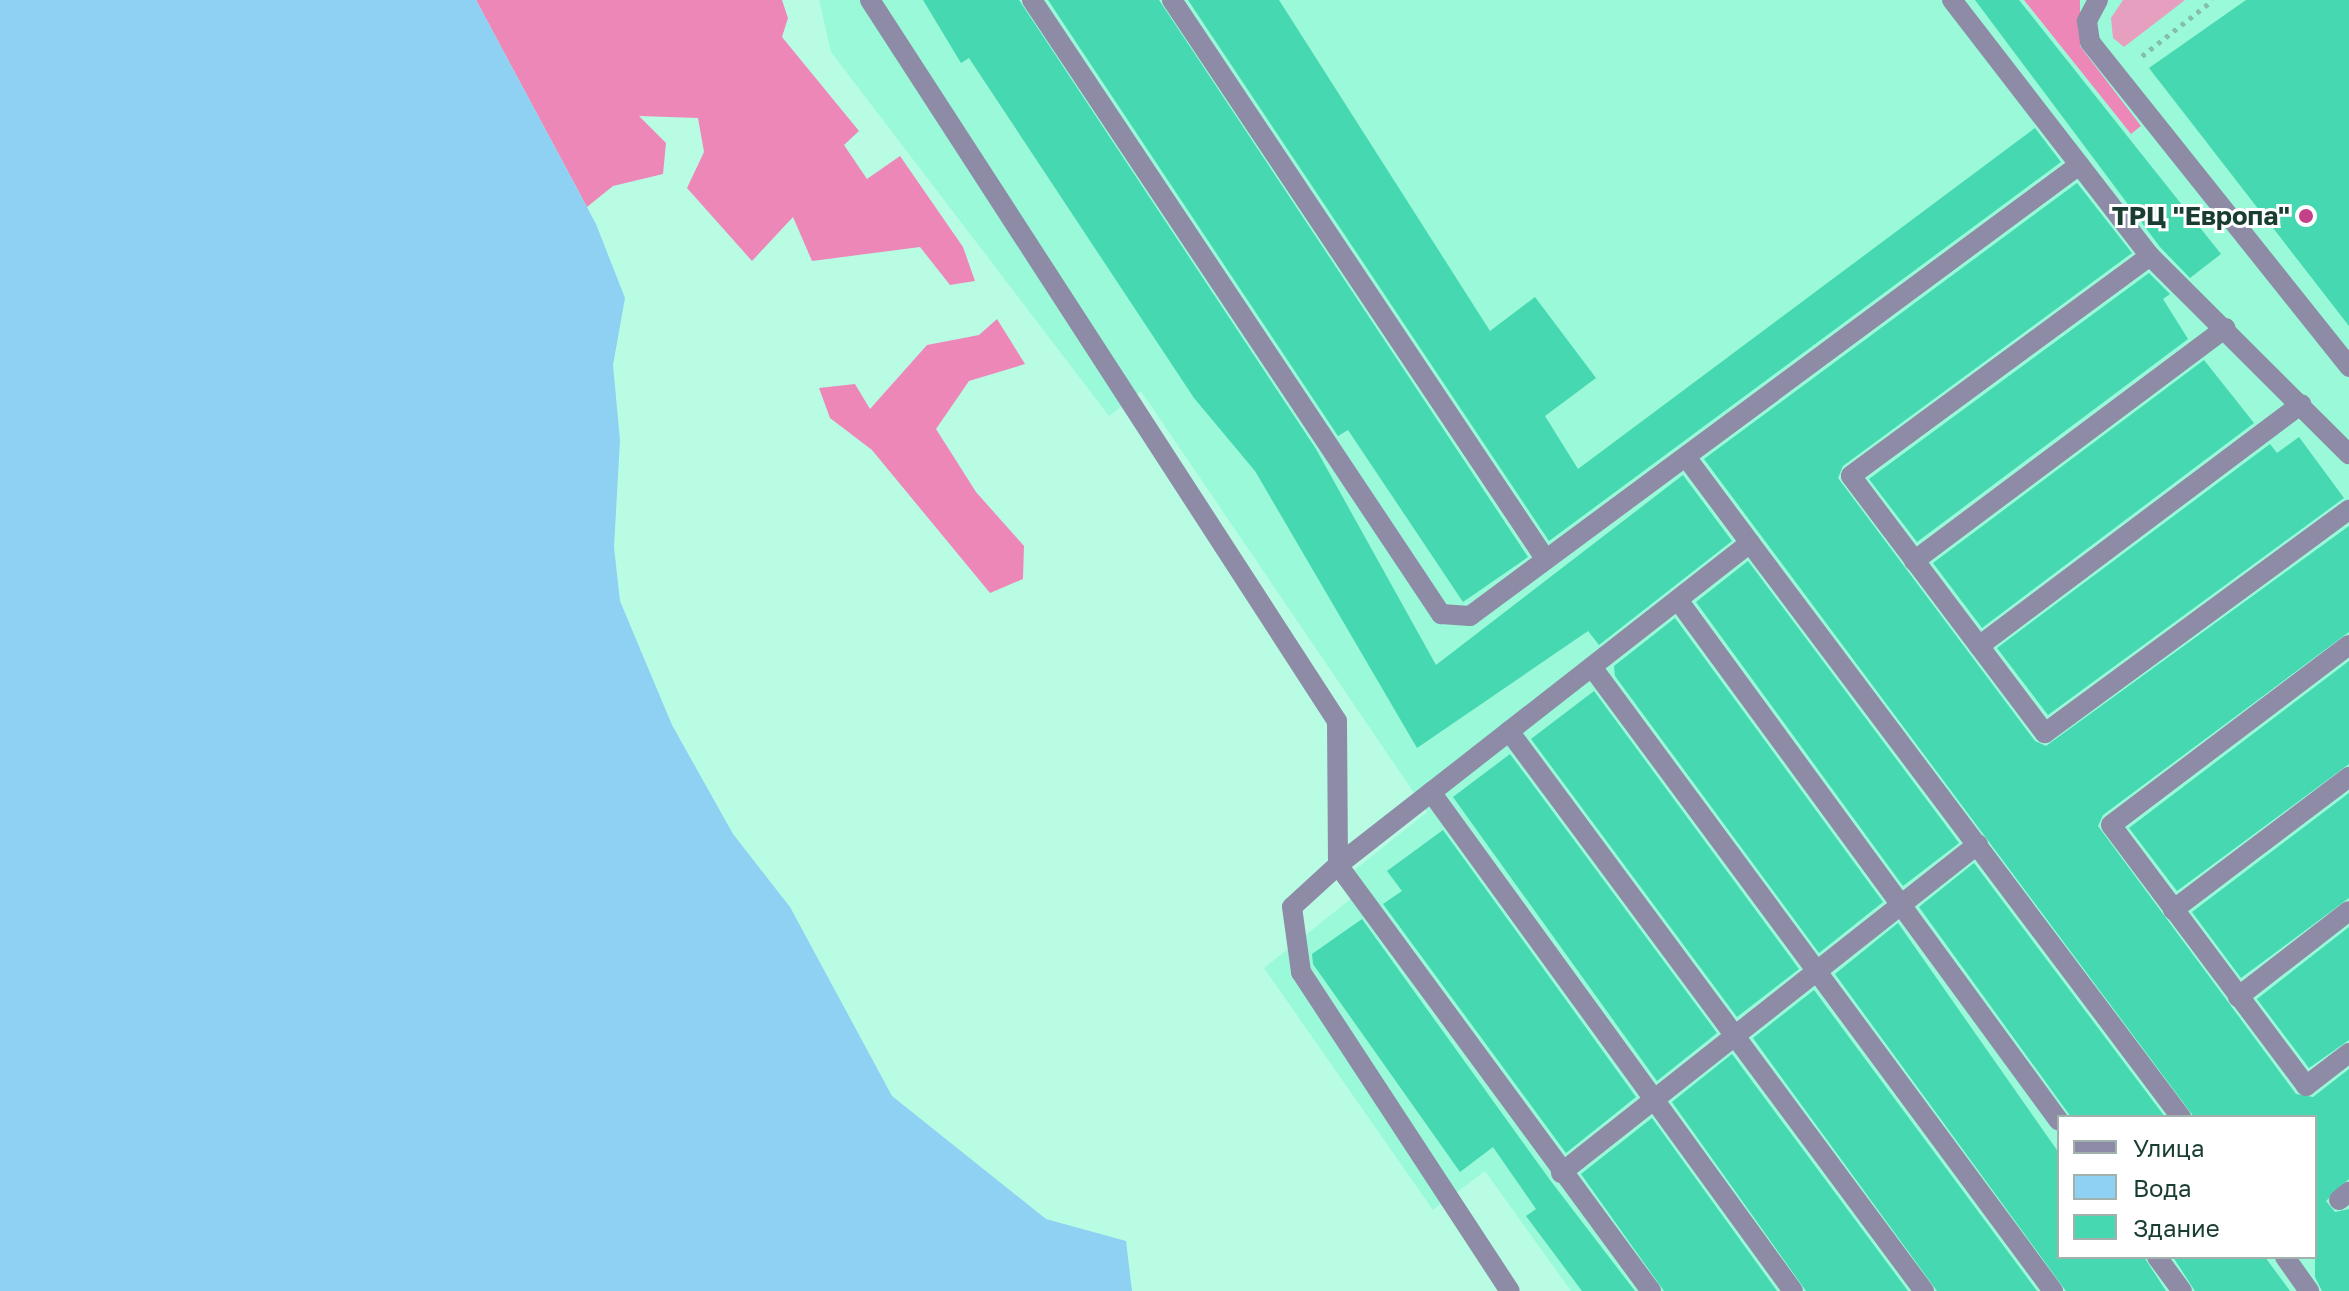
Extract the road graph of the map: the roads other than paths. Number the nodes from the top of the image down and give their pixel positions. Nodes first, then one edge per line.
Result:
1 (870, 0) edge
2 (1032, 0) edge
3 (1172, 0) edge
4 (1952, 0) edge
5 (2098, 0) edge
6 (2079, 165) junction
7 (2150, 256) junction
8 (2225, 328) junction
9 (2349, 367) edge
10 (2301, 404) junction
11 (2349, 454) edge
12 (1686, 457) junction
13 (2349, 510) edge
14 (1750, 543) junction
15 (1546, 560) junction
16 (1914, 561) junction
17 (1678, 600) junction
18 (2349, 645) edge
19 (1979, 646) junction
20 (1592, 667) junction
21 (1509, 731) junction
22 (2349, 777) edge
23 (1431, 792) junction
24 (1978, 844) junction
25 (1338, 865) junction
26 (1902, 904) junction
27 (2173, 910) junction
28 (2349, 911) edge
29 (1818, 970) junction
30 (2238, 997) junction
31 (1736, 1035) junction
32 (2349, 1053) edge
33 (1655, 1099) junction
34 (2180, 1115) edge
35 (2057, 1118) edge
36 (1561, 1173) junction
37 (2158, 1259) edge
38 (2286, 1259) edge
39 (1510, 1291) edge
40 (1651, 1291) edge
41 (1793, 1291) edge
42 (1924, 1291) edge
43 (2053, 1291) edge
44 (2182, 1291) edge
45 (2309, 1291) edge

1 - 25 lane
2 - 15 lane
3 - 15 lane
4 - 6 lane
5 - 9 lane
6 - 7 lane
6 - 12 lane
7 - 8 lane
7 - 16 lane
8 - 10 lane
8 - 16 lane
10 - 11 lane
10 - 19 lane
12 - 14 lane
12 - 15 lane
13 - 19 lane
14 - 17 lane
14 - 24 lane
16 - 19 lane
17 - 20 lane
17 - 26 lane
18 - 27 lane
20 - 21 lane
20 - 29 lane
21 - 23 lane
21 - 31 lane
22 - 27 lane
23 - 25 lane
23 - 33 lane
24 - 26 lane
24 - 34 lane
25 - 36 lane
25 - 39 lane
26 - 29 lane
26 - 35 lane
27 - 30 lane
28 - 30 lane
29 - 31 lane
29 - 43 lane
30 - 32 lane
31 - 33 lane
31 - 42 lane
33 - 36 lane
33 - 41 lane
36 - 40 lane
37 - 44 lane
38 - 45 lane

